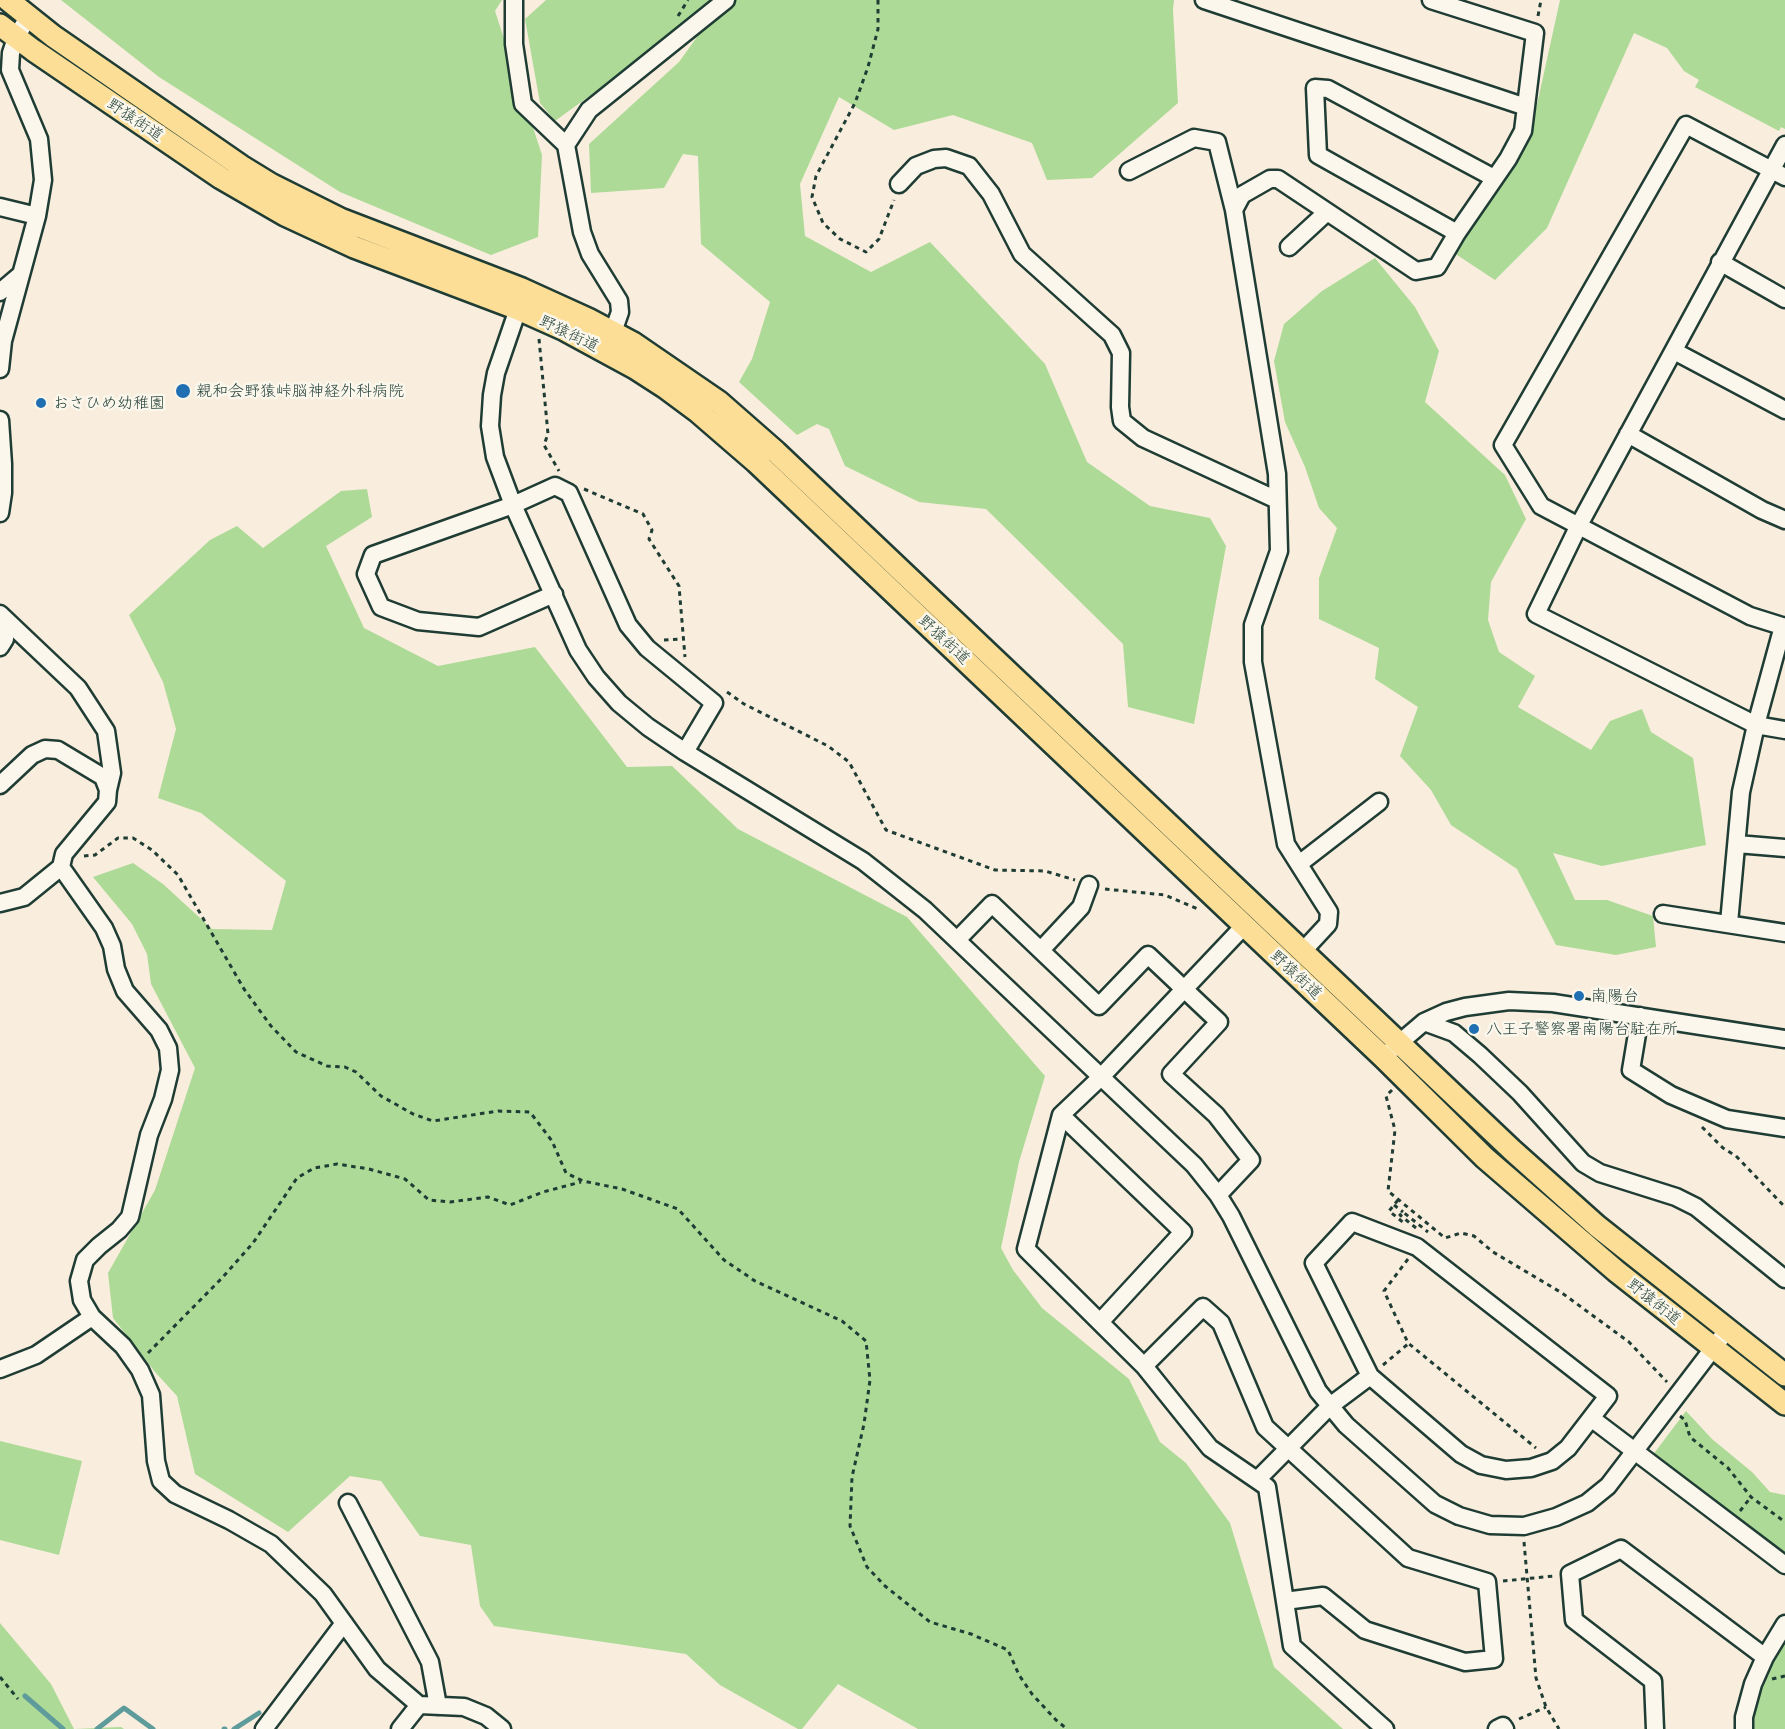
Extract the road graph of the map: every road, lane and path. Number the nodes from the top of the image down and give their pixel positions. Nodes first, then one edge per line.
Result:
1 (8, 0) edge
2 (514, 0) edge
3 (726, 0) edge
4 (878, 0) edge
5 (1204, 0) edge
6 (1431, 0) edge
7 (28, 16) junction
8 (8, 31) edge
9 (12, 76) junction
10 (0, 89) edge
11 (1526, 107) junction
12 (566, 145) junction
13 (1785, 145) edge
14 (1129, 171) dead end
15 (1778, 173) edge
16 (1494, 178) junction
17 (899, 184) joint
18 (0, 207) edge
19 (1234, 210) junction
20 (1327, 212) junction
21 (37, 216) junction
22 (1457, 232) junction
23 (1289, 247) dead end
24 (1720, 262) junction
25 (20, 276) junction
26 (0, 292) edge
27 (1785, 299) edge
28 (518, 309) junction
29 (613, 332) junction
30 (539, 338) dead end
31 (1674, 351) junction
32 (0, 369) edge
33 (1785, 410) edge
34 (0, 420) edge
35 (1628, 434) junction
36 (567, 476) dead end
37 (582, 488) dead end
38 (1277, 500) junction
39 (513, 505) junction
40 (0, 513) edge
41 (1785, 520) edge
42 (1579, 525) junction
43 (554, 594) junction
44 (0, 615) edge
45 (1784, 626) edge
46 (684, 639) junction
47 (656, 640) dead end
48 (0, 647) edge
49 (686, 659) dead end
50 (727, 692) dead end
51 (1756, 725) junction
52 (1785, 730) edge
53 (685, 752) junction
54 (0, 785) edge
55 (108, 790) junction
56 (1379, 802) dead end
57 (1737, 844) junction
58 (1785, 848) edge
59 (63, 861) junction
60 (1299, 864) junction
61 (1089, 885) junction
62 (0, 903) edge
63 (1205, 912) dead end
64 (1663, 914) dead end
65 (1729, 923) junction
66 (1244, 926) junction
67 (1785, 933) edge
68 (957, 940) junction
69 (1041, 950) junction
70 (1302, 952) junction
71 (1184, 989) junction
72 (1640, 1016) junction
73 (1424, 1022) junction
74 (1785, 1039) edge
75 (1399, 1042) junction
76 (1384, 1058) junction
77 (1100, 1078) junction
78 (1396, 1086) dead end
79 (1685, 1101) junction
80 (1061, 1114) junction
81 (1785, 1128) edge
82 (583, 1181) junction
83 (1218, 1195) junction
84 (1398, 1200) junction
85 (1394, 1205) junction
86 (1785, 1207) edge
87 (1403, 1212) junction
88 (1420, 1239) junction
89 (1785, 1278) edge
90 (92, 1317) junction
91 (1101, 1321) junction
92 (1727, 1330) junction
93 (1408, 1343) junction
94 (1713, 1348) junction
95 (135, 1364) junction
96 (1144, 1366) junction
97 (0, 1369) edge
98 (1785, 1375) edge
99 (1370, 1376) junction
100 (1674, 1401) junction
101 (1785, 1404) edge
102 (1330, 1406) junction
103 (1591, 1418) junction
104 (1289, 1449) junction
105 (1635, 1451) junction
106 (1552, 1461) junction
107 (1257, 1480) junction
108 (348, 1503) dead end
109 (1785, 1522) edge
110 (1524, 1539) dead end
111 (1785, 1565) edge
112 (1570, 1574) junction
113 (1528, 1579) junction
114 (1487, 1582) junction
115 (1285, 1601) junction
116 (344, 1623) junction
117 (1785, 1624) edge
118 (1765, 1657) junction
119 (0, 1677) edge
120 (18, 1699) dead end
121 (419, 1705) junction
122 (438, 1706) junction
123 (1546, 1707) junction
124 (1502, 1728) edge
125 (264, 1729) edge
126 (400, 1729) edge
127 (502, 1729) edge
128 (1068, 1729) edge
129 (1385, 1729) edge
130 (1559, 1729) edge
131 (1655, 1729) edge
132 (1744, 1729) edge

1 - 7 main road, 野猿街道
2 - 12 street
3 - 12 street
4 - 17 path
5 - 11 street
6 - 11 street
7 - 8 street
7 - 29 main road, 野猿街道
8 - 9 street
8 - 28 main road, 野猿街道
9 - 10 street
9 - 21 street
11 - 16 street
12 - 29 street
13 - 15 street
14 - 19 street
15 - 24 street
15 - 42 street
16 - 22 street
16 - 22 street
17 - 38 street
18 - 21 street
19 - 20 street
19 - 38 street
20 - 22 street
20 - 23 street
21 - 25 street
24 - 27 street
24 - 31 street
25 - 26 street
25 - 32 street
28 - 39 street
28 - 66 main road, 野猿街道
29 - 70 main road, 野猿街道
30 - 36 path
31 - 33 street
31 - 35 street
34 - 40 street
35 - 41 street
35 - 42 street
37 - 46 path
38 - 60 street
39 - 43 street
39 - 43 street
39 - 53 street
42 - 45 street
42 - 51 street
43 - 53 street
44 - 48 street
44 - 55 street
45 - 51 street
46 - 47 path
46 - 49 path
50 - 61 path
51 - 52 street
51 - 57 street
53 - 68 street
54 - 55 street
55 - 59 street
56 - 60 street
57 - 58 street
57 - 65 street
59 - 62 street
59 - 82 path
59 - 90 street
60 - 70 street
61 - 63 path
61 - 69 street
64 - 65 street
65 - 67 street
66 - 71 street
66 - 76 main road, 野猿街道
68 - 69 street
68 - 77 street
69 - 71 street
70 - 75 main road, 野猿街道
71 - 77 street
71 - 83 street
72 - 73 street
72 - 74 street
72 - 79 street
73 - 75 street
73 - 89 street
75 - 76 street
75 - 92 main road, 野猿街道
76 - 94 main road, 野猿街道
77 - 80 street
77 - 83 street
78 - 84 path
79 - 81 street
79 - 86 path
80 - 91 street
80 - 91 street
82 - 95 path
82 - 128 path
83 - 102 street
84 - 85 path
84 - 100 path
85 - 87 path
85 - 88 path
87 - 88 path
87 - 88 path
88 - 93 path
88 - 99 street
88 - 103 street
90 - 95 street
90 - 97 street
91 - 96 street
92 - 94 street
92 - 98 main road, 野猿街道
93 - 99 path
93 - 106 path
94 - 100 street
94 - 101 main road, 野猿街道
95 - 116 street
96 - 104 street
96 - 107 street
99 - 102 street
99 - 106 street
100 - 105 street
100 - 109 path
102 - 104 street
102 - 105 street
103 - 105 street
103 - 106 street
104 - 107 street
104 - 114 street
105 - 111 street
107 - 115 street
108 - 122 street
110 - 113 path
112 - 113 path
112 - 118 street
112 - 131 street
113 - 114 path
113 - 123 path
114 - 115 street
115 - 129 street
116 - 121 street
116 - 125 street
117 - 118 street
118 - 132 street
119 - 120 path
121 - 122 street
121 - 126 street
122 - 127 street
123 - 124 path
123 - 130 path

